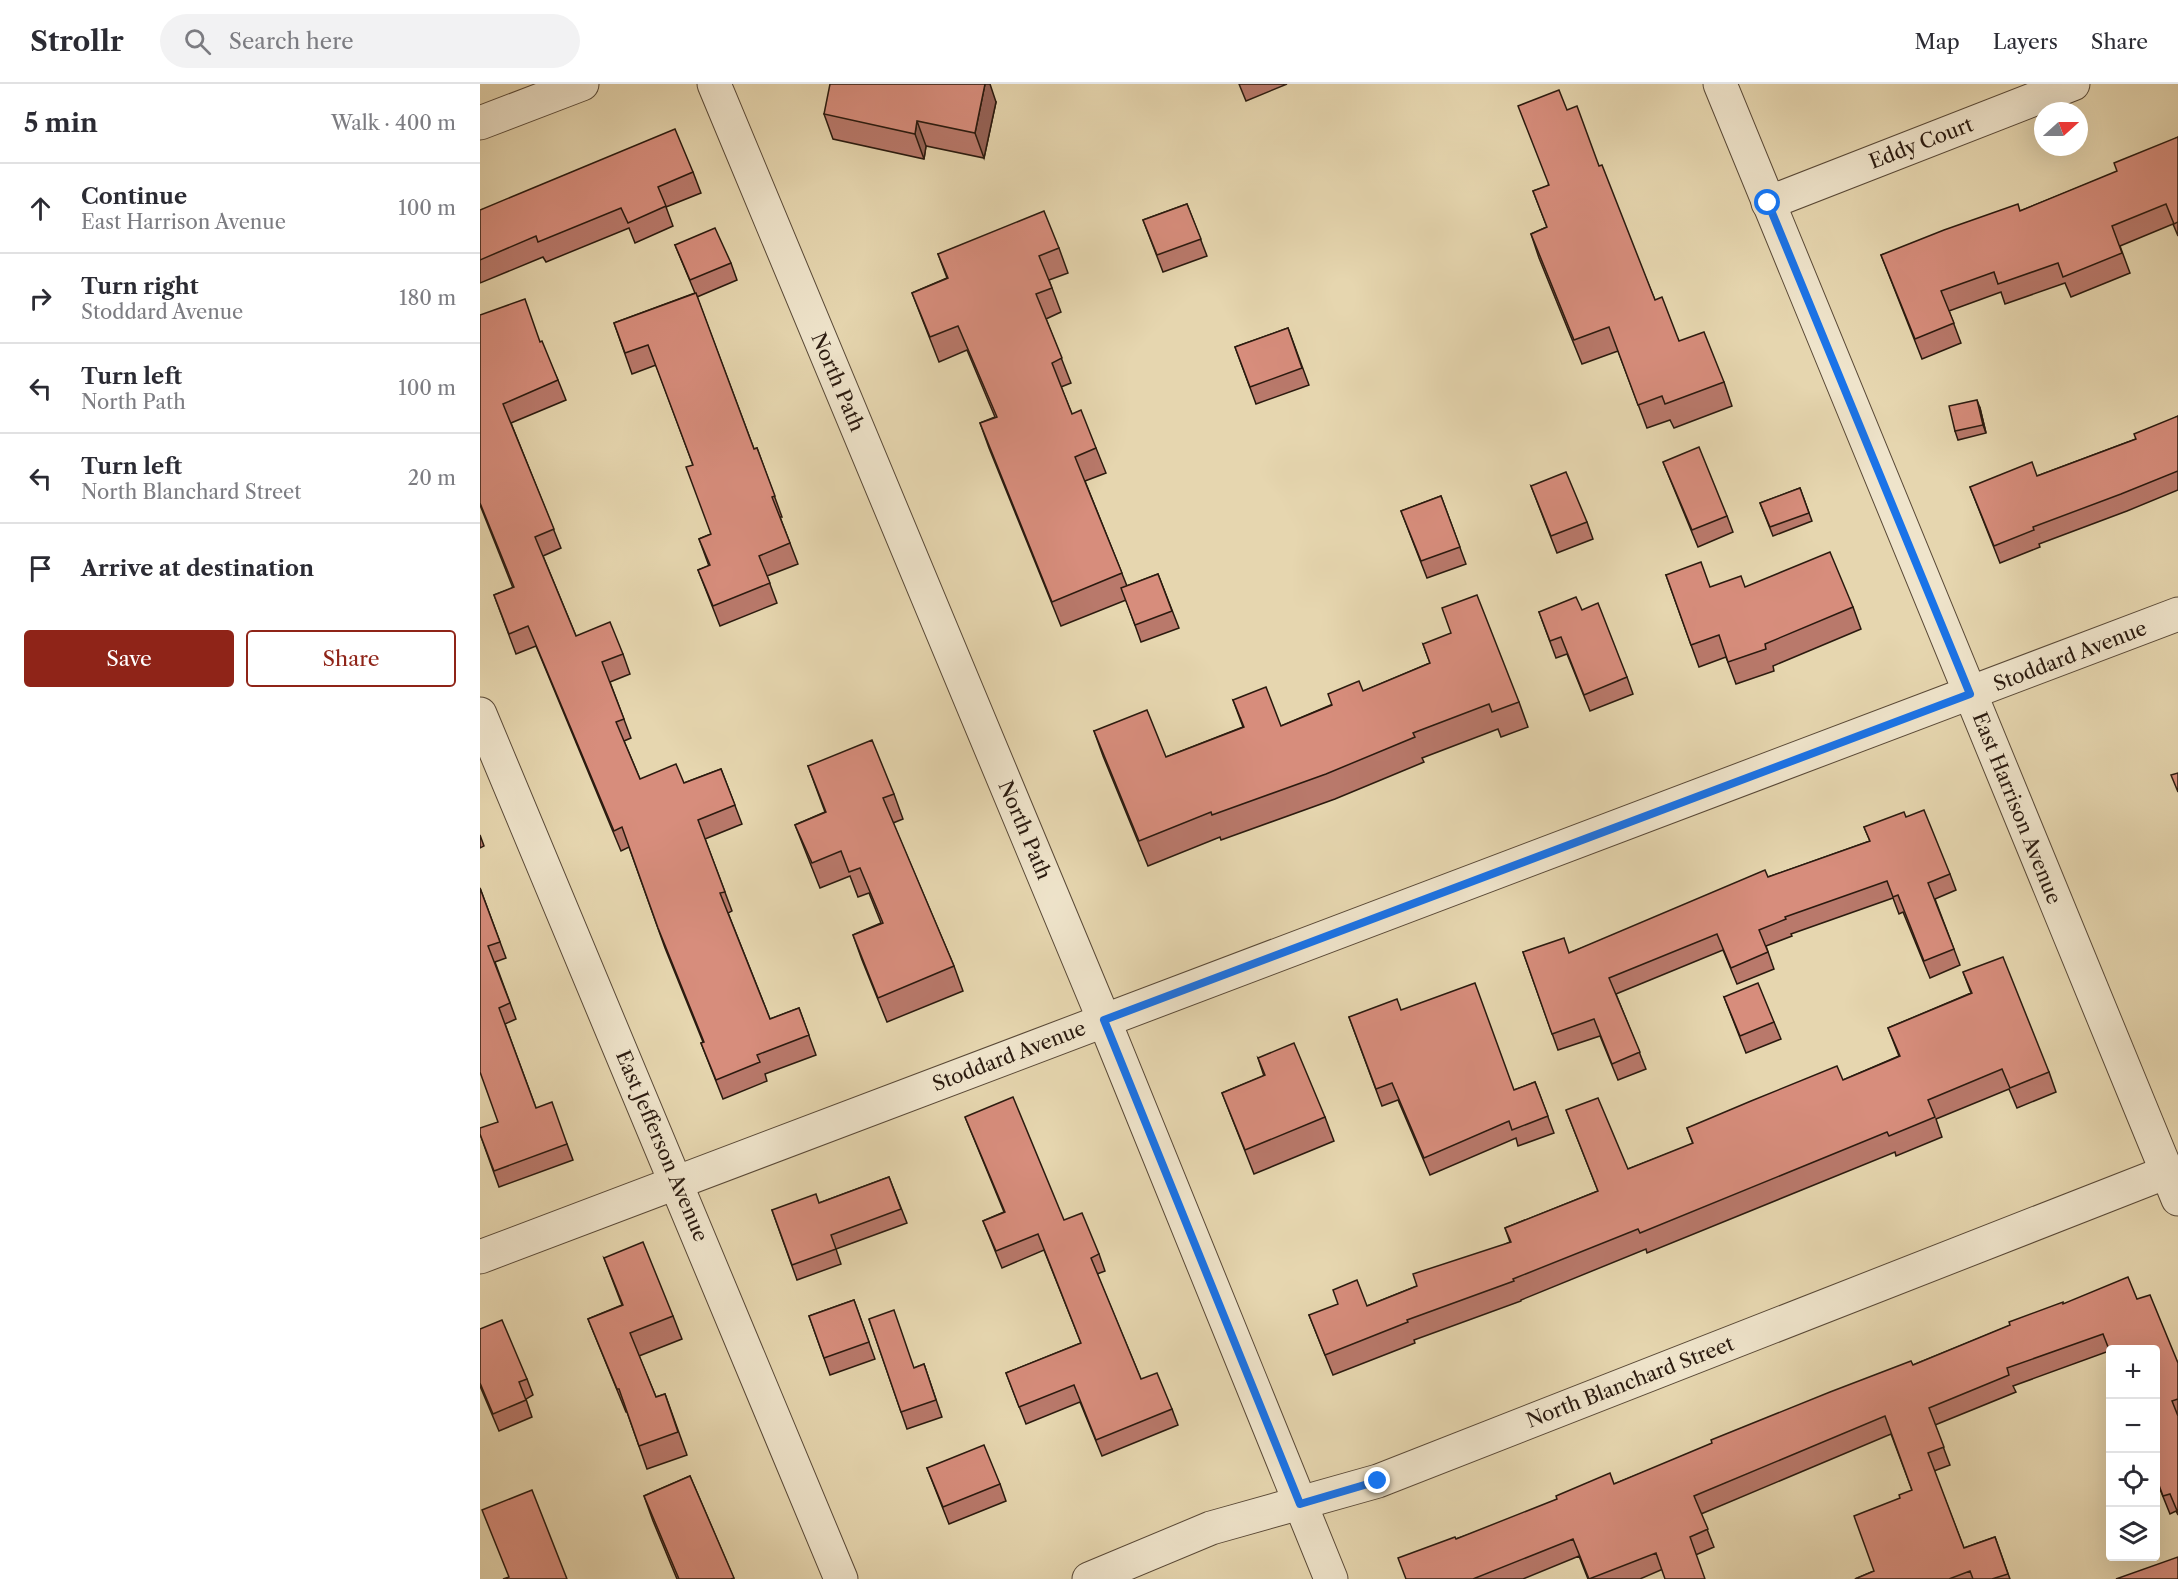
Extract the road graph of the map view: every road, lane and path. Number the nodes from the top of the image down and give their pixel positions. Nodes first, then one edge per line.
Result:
1 (582, 84) edge
2 (714, 84) edge
3 (1720, 84) edge
4 (2073, 84) edge
5 (480, 123) edge
6 (1768, 203) junction
7 (2178, 614) edge
8 (1970, 694) junction
9 (480, 714) edge
10 (1104, 1020) junction
11 (677, 1181) junction
12 (2172, 1186) edge
13 (480, 1257) edge
14 (1300, 1504) junction
15 (842, 1579) edge
16 (1089, 1579) edge
17 (1331, 1579) edge

1 - 5 street
2 - 10 street, North Path
3 - 6 street, East Harrison Avenue
4 - 6 street, Eddy Court
6 - 8 street, East Harrison Avenue
7 - 8 street, Stoddard Avenue
8 - 10 street, Stoddard Avenue
8 - 12 street, East Harrison Avenue
9 - 11 street, East Jefferson Avenue
10 - 11 street, Stoddard Avenue
10 - 14 street, North Path
11 - 13 street, Stoddard Avenue
11 - 15 street, East Jefferson Avenue
12 - 14 street, North Blanchard Street
14 - 16 street, North Blanchard Street
14 - 17 street, North Path

